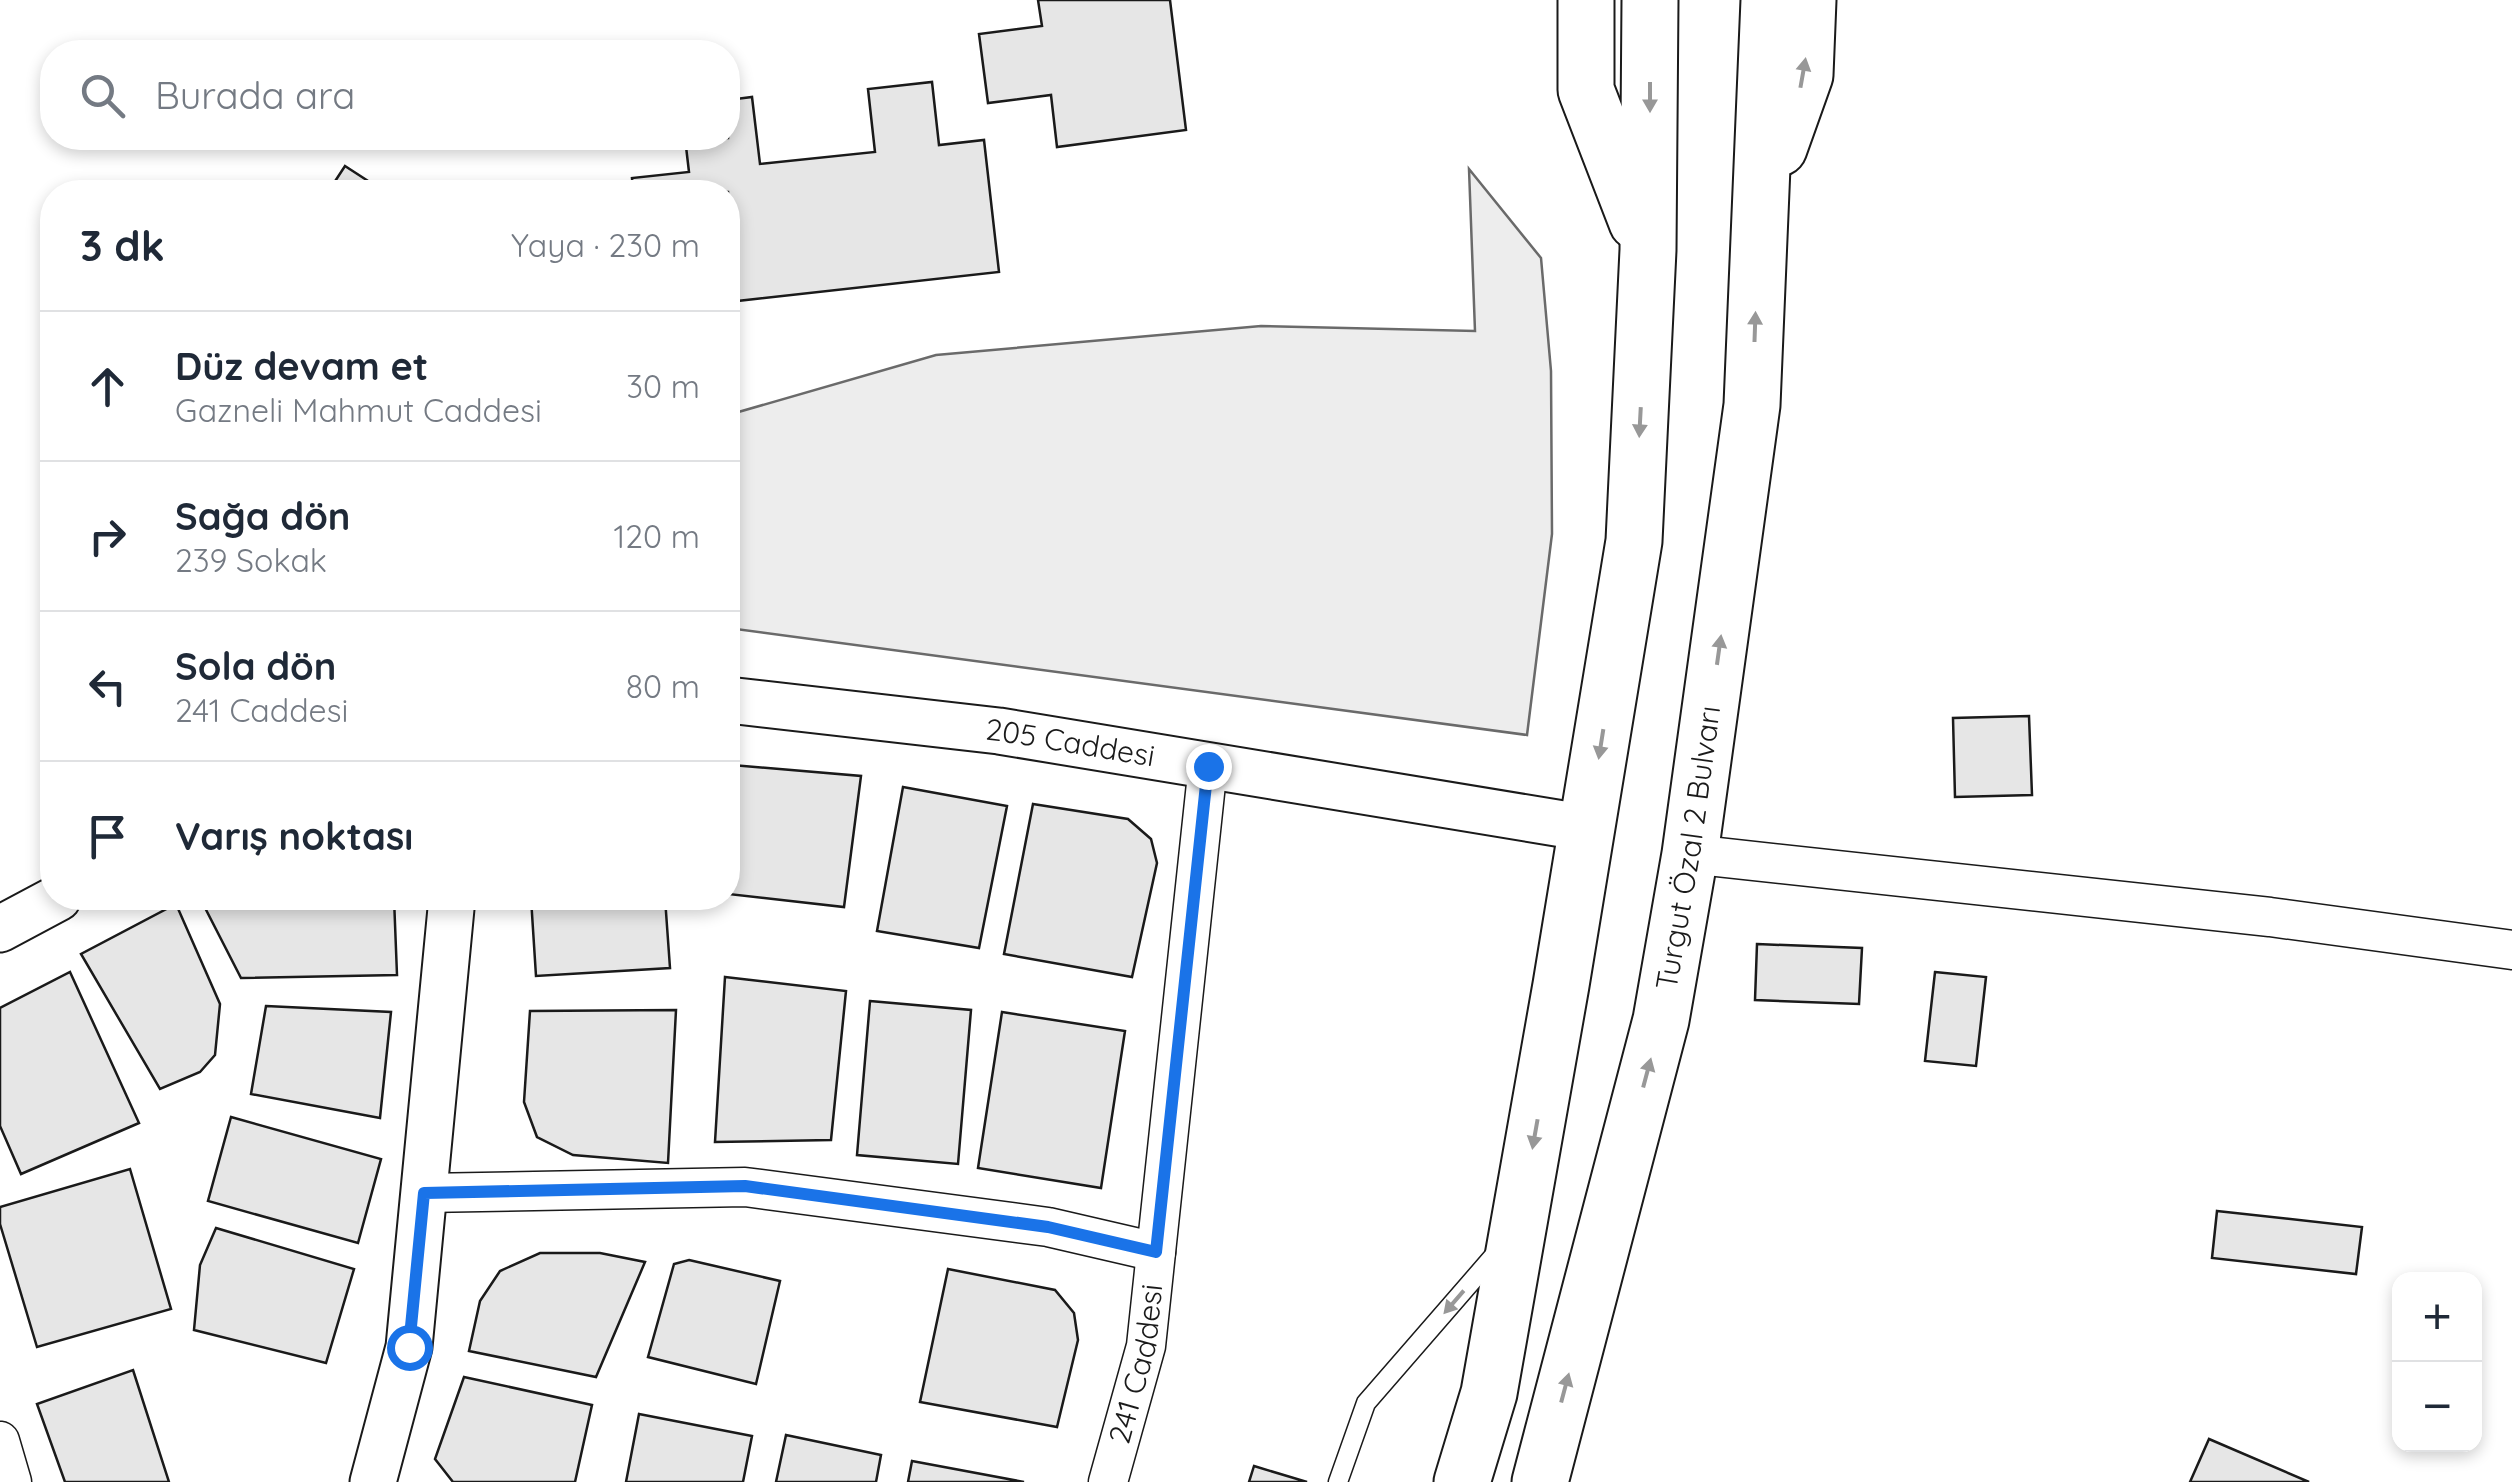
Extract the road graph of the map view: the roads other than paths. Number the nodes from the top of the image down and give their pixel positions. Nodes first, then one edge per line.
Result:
1 (1586, 0) edge
2 (1650, 0) edge
3 (1768, 0) edge
4 (1808, 0) edge
5 (1760, 198) junction
6 (1648, 250) junction
7 (740, 701) edge
8 (1208, 766) junction
9 (1587, 828) junction
10 (1690, 854) junction
11 (40, 907) edge
12 (451, 910) edge
13 (0, 928) edge
14 (2512, 950) edge
15 (424, 1193) junction
16 (1518, 1228) junction
17 (1156, 1252) junction
18 (0, 1442) edge
19 (12, 1482) edge
20 (373, 1482) edge
21 (1108, 1482) edge
22 (1338, 1482) edge
23 (1462, 1482) edge
24 (1540, 1482) edge

1 - 6 highway
2 -> 6 highway
3 - 5 highway, Turgut Özal 2 Bulvarı
5 -> 4 highway, Turgut Özal 2 Bulvarı
10 -> 5 highway, Turgut Özal 2 Bulvarı
6 -> 9 highway
7 - 8 street, 205 Caddesi
8 - 9 street, 205 Caddesi
8 - 17 street, 241 Caddesi
9 -> 16 highway
10 - 14 street
24 -> 10 highway, Turgut Özal 2 Bulvarı
11 - 13 street
12 - 15 street
15 - 17 street
15 - 20 street
16 -> 22 lane
16 - 23 highway
17 - 21 street, 241 Caddesi
18 - 19 street

